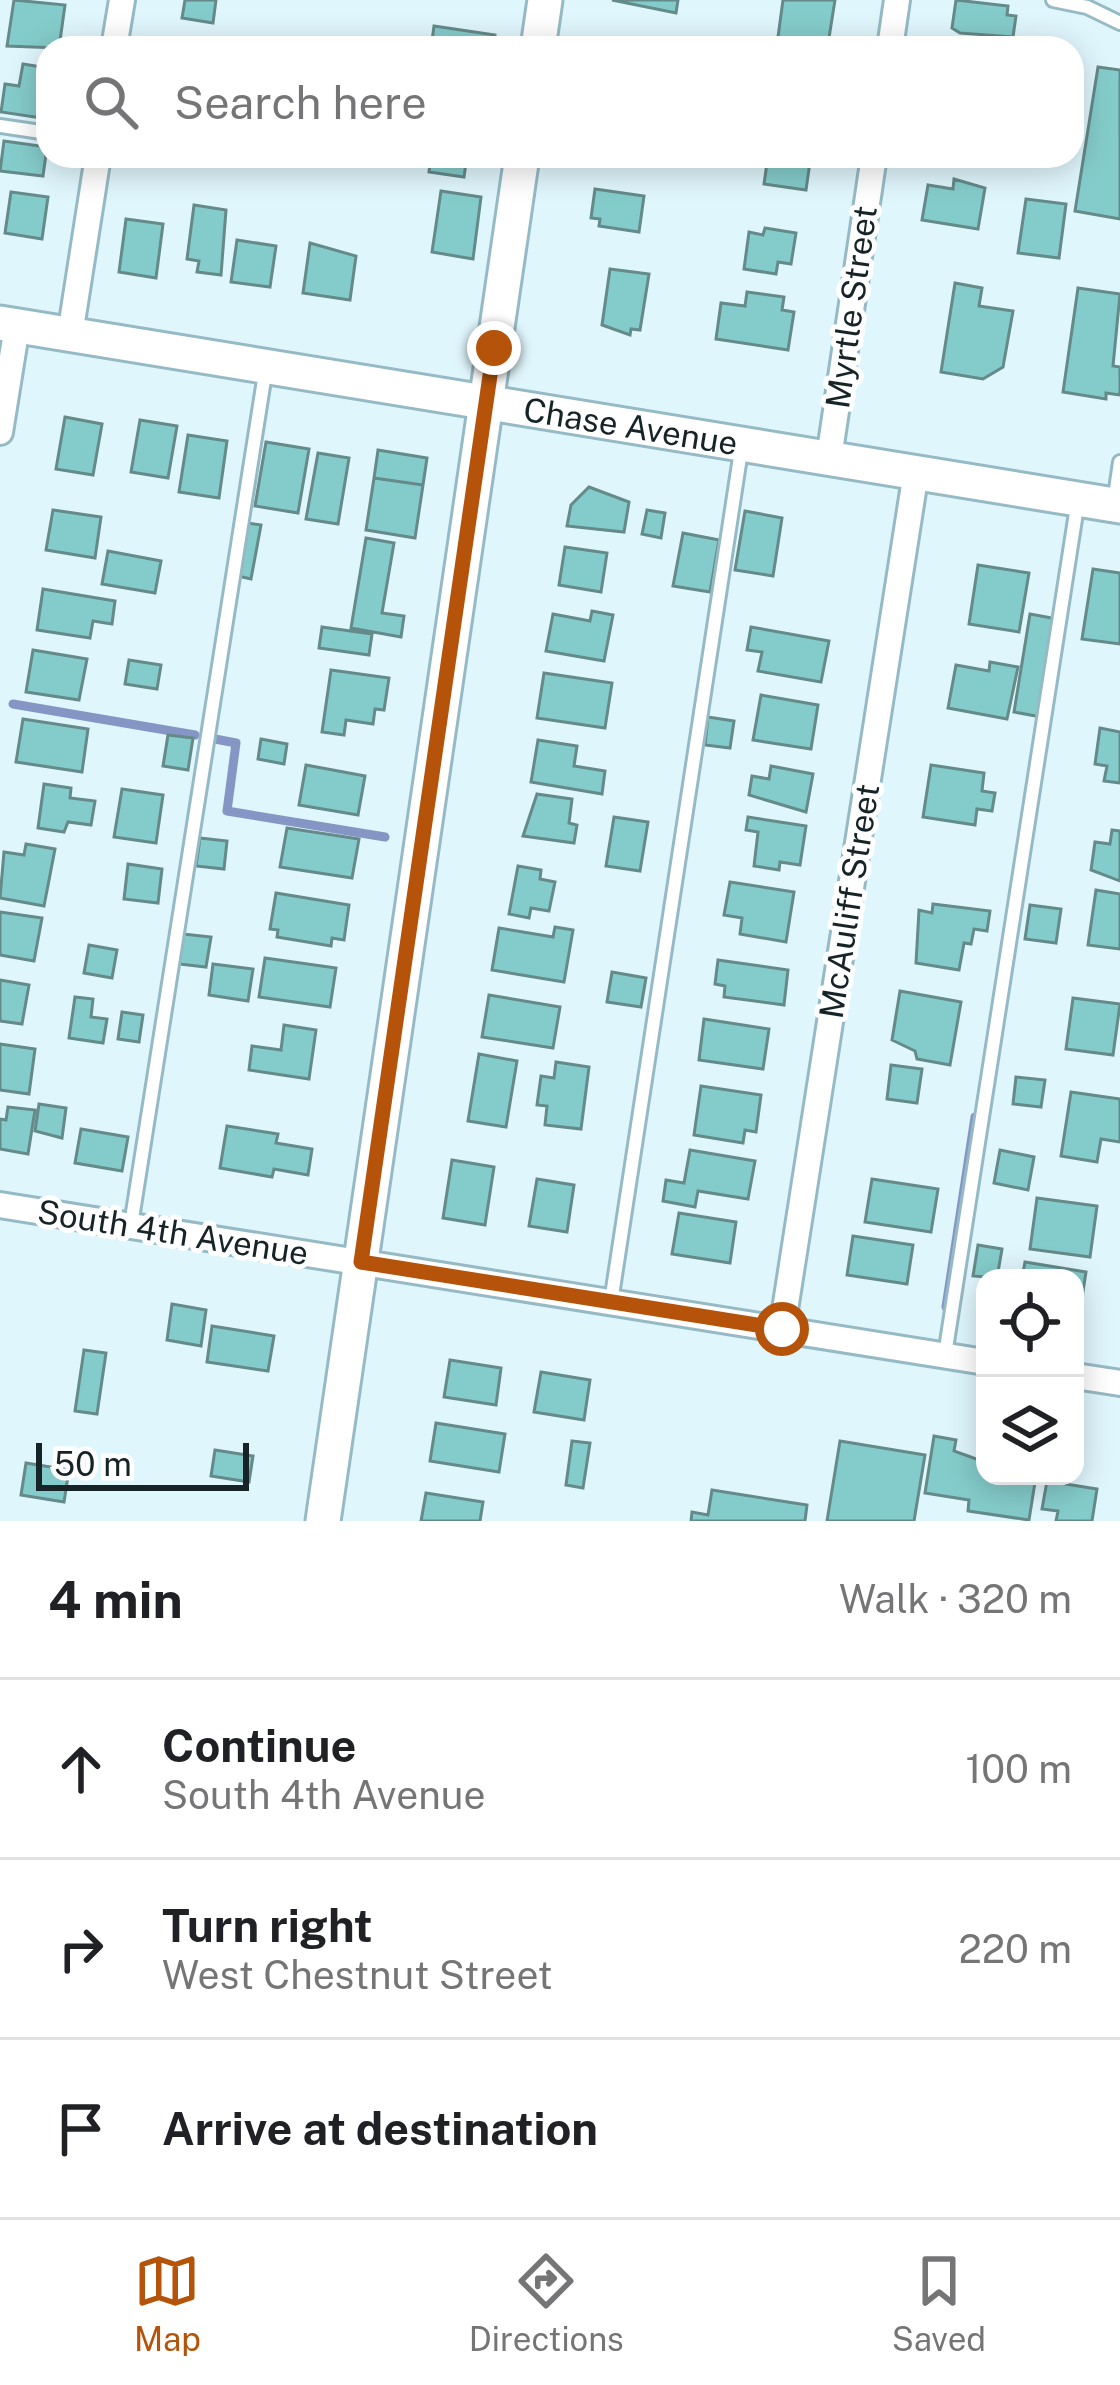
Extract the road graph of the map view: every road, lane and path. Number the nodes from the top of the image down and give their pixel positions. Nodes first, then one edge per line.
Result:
1 (121, 0) edge
2 (545, 0) edge
3 (897, 0) edge
4 (1053, 0) edge
5 (1120, 23) edge
6 (116, 36) edge
7 (540, 36) edge
8 (892, 36) edge
9 (0, 126) edge
10 (36, 132) edge
11 (96, 168) edge
12 (520, 168) edge
13 (872, 168) edge
14 (8, 324) edge
15 (70, 334) junction
16 (267, 366) junction
17 (486, 401) junction
18 (0, 432) edge
19 (742, 443) junction
20 (829, 458) junction
21 (1120, 462) edge
22 (916, 472) junction
23 (1078, 499) junction
24 (1117, 505) edge
25 (0, 1204) edge
26 (130, 1226) junction
27 (361, 1262) junction
28 (611, 1303) junction
29 (782, 1329) junction
30 (945, 1355) junction
31 (976, 1360) edge
32 (1081, 1377) edge
33 (1120, 1383) edge
34 (323, 1521) edge

1 - 6 street
2 - 7 main road
3 - 8 street
4 - 5 lane
9 - 10 lane
11 - 15 street
12 - 17 main road
13 - 20 street, Myrtle Street
14 - 15 main road, Chase Avenue
14 - 18 street
15 - 16 main road, Chase Avenue
16 - 17 main road, Chase Avenue
16 - 26 lane
17 - 19 main road, Chase Avenue
17 - 27 main road
19 - 20 main road, Chase Avenue
19 - 28 lane
20 - 22 main road, Chase Avenue
21 - 24 lane
22 - 23 main road, Chase Avenue
22 - 29 street, McAuliff Street
23 - 24 main road, Chase Avenue
23 - 30 lane
25 - 26 street, South 4th Avenue
26 - 27 street, South 4th Avenue
27 - 28 street, South 4th Avenue
27 - 34 main road
28 - 29 street, South 4th Avenue
29 - 30 street, South 4th Avenue
30 - 31 street, South 4th Avenue
32 - 33 street

